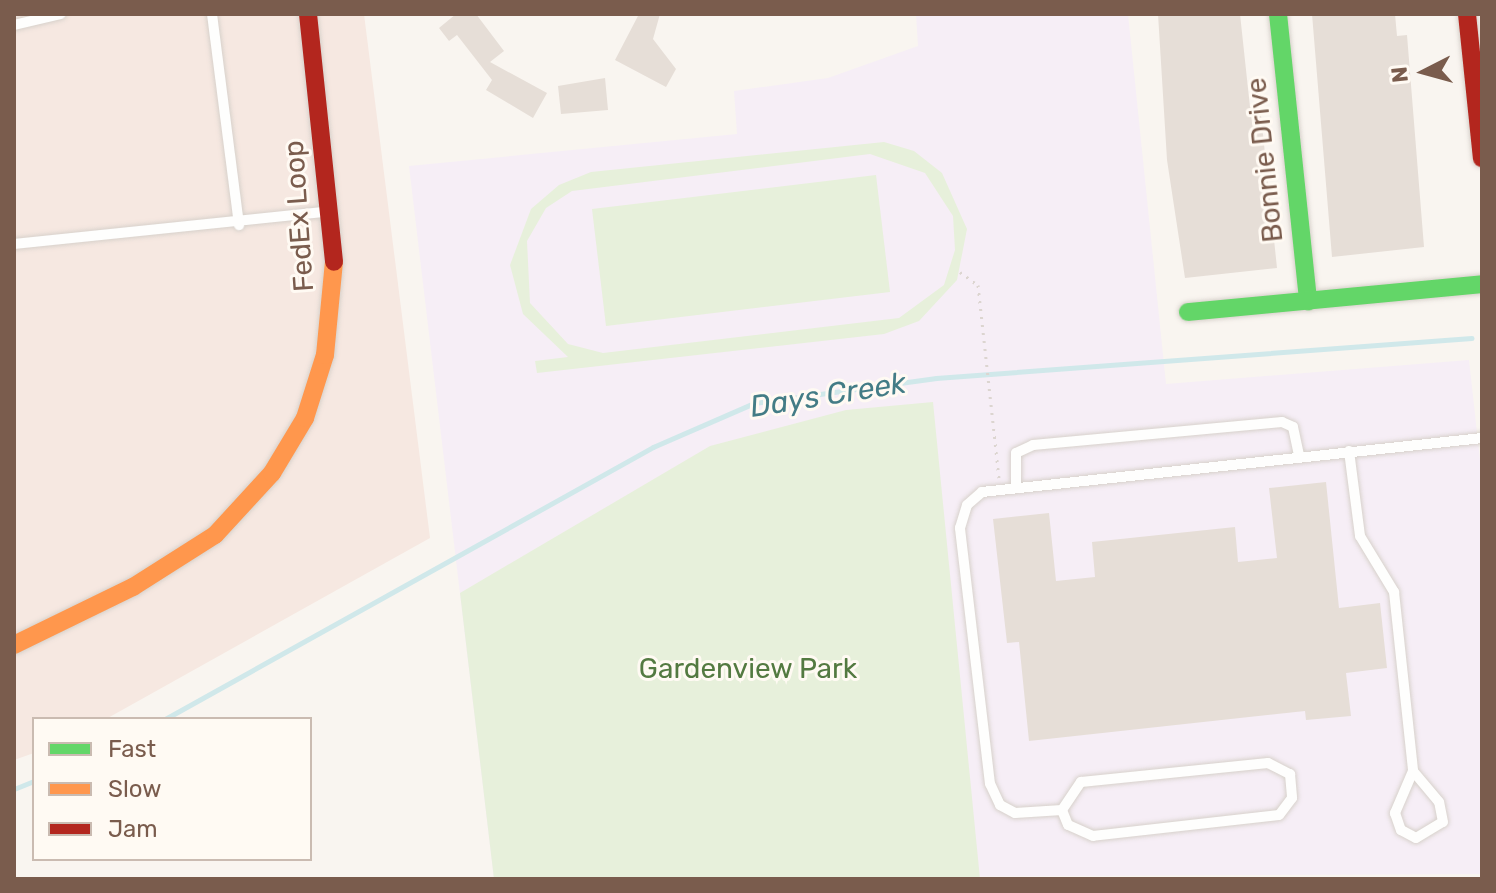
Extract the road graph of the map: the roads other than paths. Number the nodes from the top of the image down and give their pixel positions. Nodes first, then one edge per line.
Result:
1 (61, 14) edge
2 (212, 14) edge
3 (308, 14) edge
4 (1278, 14) edge
5 (1467, 14) edge
6 (14, 25) edge
7 (1482, 158) edge
8 (331, 212) junction
9 (239, 225) junction
10 (14, 244) edge
11 (1482, 284) edge
12 (1308, 301) junction
13 (1188, 312) dead end
14 (1482, 438) edge
15 (1349, 451) junction
16 (1299, 456) junction
17 (1016, 487) junction
18 (14, 645) edge
19 (1413, 771) junction
20 (1062, 810) junction

1 - 6 lane
2 - 9 lane
3 - 8 street, FedEx Loop
4 - 12 street, Bonnie Drive
5 - 7 street
8 - 9 lane
8 - 18 street, FedEx Loop
9 - 10 lane
11 - 12 street
12 - 13 street
14 - 15 lane
15 - 16 lane
15 - 19 lane
16 - 17 lane
16 - 17 lane
17 - 20 lane
19 - 19 lane
20 - 20 lane

